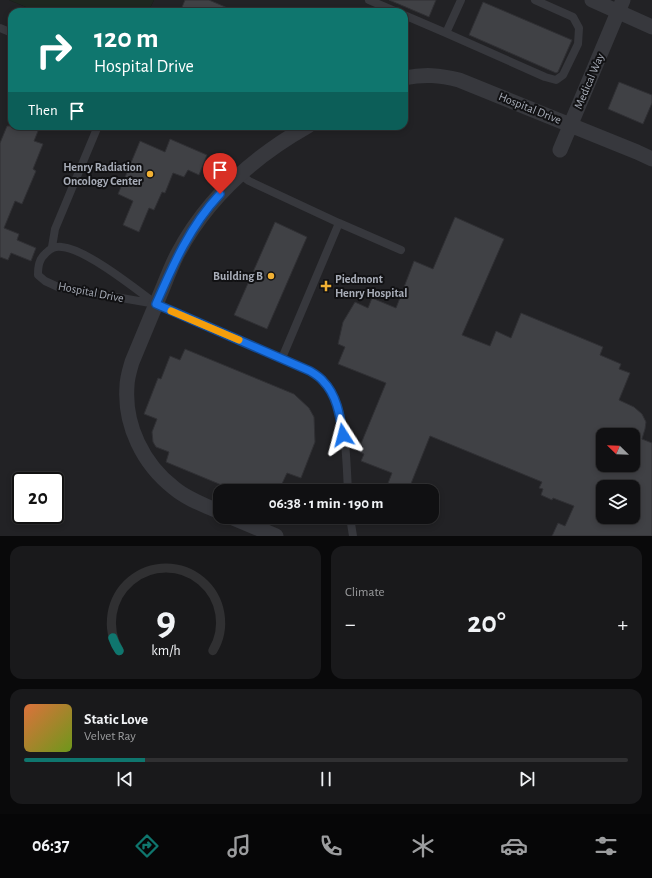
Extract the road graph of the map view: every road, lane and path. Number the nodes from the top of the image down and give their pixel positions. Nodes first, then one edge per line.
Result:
1 (368, 0) edge
2 (461, 0) edge
3 (535, 0) edge
4 (592, 0) edge
5 (549, 3) edge
6 (620, 6) edge
7 (387, 8) edge
8 (408, 17) edge
9 (652, 27) edge
10 (446, 33) junction
11 (408, 77) edge
12 (571, 124) junction
13 (96, 130) edge
14 (301, 130) edge
15 (560, 150) dead end
16 (652, 159) edge
17 (240, 174) junction
18 (339, 223) junction
19 (52, 247) junction
20 (401, 250) dead end
21 (156, 304) junction
22 (282, 358) junction
23 (347, 484) edge
24 (213, 509) edge
25 (248, 524) edge
26 (351, 524) edge
27 (276, 536) edge
28 (353, 536) edge

1 - 7 lane
2 - 10 lane
3 - 5 lane
4 - 6 street
5 - 10 lane
6 - 9 street
6 - 12 street, Medical Way
8 - 10 lane
11 - 12 street, Hospital Drive
12 - 15 street, Medical Way
12 - 16 street, Hospital Drive
13 - 19 lane
14 - 17 street
17 - 18 lane
17 - 21 street
18 - 20 lane
18 - 22 lane
19 - 21 lane, Hospital Drive
19 - 21 lane, Hospital Drive
21 - 22 lane, Hospital Drive
21 - 24 street
22 - 23 lane, Hospital Drive
25 - 27 street
26 - 28 lane

